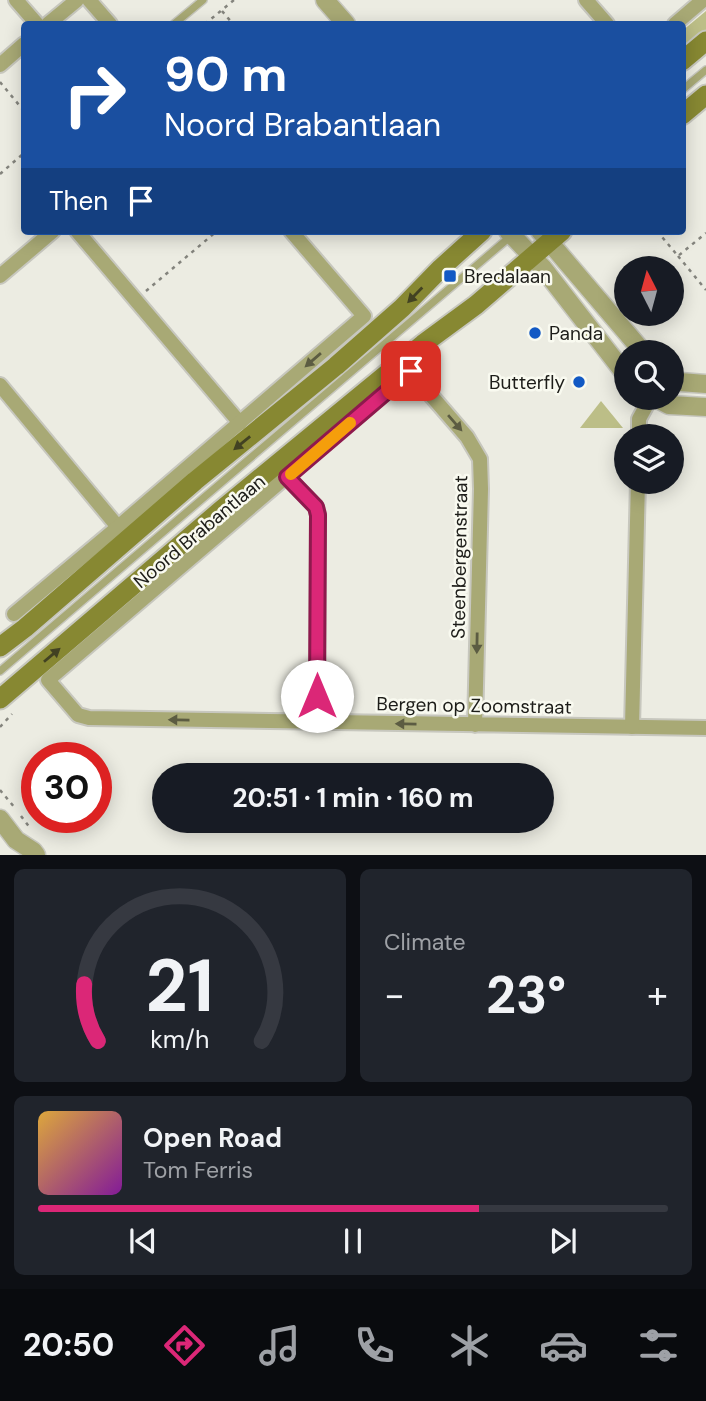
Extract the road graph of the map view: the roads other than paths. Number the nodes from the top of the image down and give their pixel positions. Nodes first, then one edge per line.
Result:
1 (16, 0) edge
2 (76, 0) edge
3 (89, 0) edge
4 (203, 0) edge
5 (325, 0) edge
6 (586, 0) edge
7 (703, 0) edge
8 (34, 21) edge
9 (52, 21) edge
10 (107, 21) edge
11 (178, 21) edge
12 (343, 21) edge
13 (604, 21) edge
14 (678, 21) edge
15 (706, 41) edge
16 (21, 47) edge
17 (686, 58) edge
18 (0, 65) edge
19 (706, 70) edge
20 (686, 87) edge
21 (706, 95) edge
22 (686, 112) edge
23 (48, 235) edge
24 (80, 235) edge
25 (294, 235) edge
26 (478, 235) edge
27 (511, 235) edge
28 (515, 235) edge
29 (551, 235) edge
30 (533, 256) junction
31 (0, 276) edge
32 (634, 340) edge
33 (614, 359) edge
34 (411, 371) joint
35 (684, 382) edge
36 (706, 384) edge
37 (0, 385) edge
38 (684, 406) edge
39 (706, 407) edge
40 (240, 423) junction
41 (287, 477) junction
42 (638, 494) edge
43 (118, 527) junction
44 (14, 614) dead end
45 (0, 647) edge
46 (0, 671) edge
47 (48, 680) joint
48 (0, 699) edge
49 (317, 722) junction
50 (475, 725) junction
51 (632, 727) junction
52 (706, 729) edge
53 (0, 819) edge
54 (18, 848) edge
55 (36, 855) edge

1 - 8 street
2 - 9 street
3 - 10 street
4 - 11 lane
5 - 12 street
6 - 13 street
7 - 14 street
15 - 17 main road
16 - 18 street
19 - 20 lane
21 - 22 main road
23 - 31 street
24 - 40 street
25 -> 40 street
26 -> 45 main road, Noord Brabantlaan
27 - 46 lane, Noord Brabantlaan
28 - 30 street
29 - 30 main road, Noord Brabantlaan
29 - 32 street
30 - 33 street
48 -> 30 main road, Noord Brabantlaan
34 - 41 street, Noord Brabantlaan
34 -> 50 street, Steenbergenstraat
35 - 36 street
37 - 43 street
38 - 39 street
40 - 43 street
41 - 47 street, Noord Brabantlaan
41 - 49 street
42 - 51 street
43 - 44 street
49 -> 47 street, Bergen op Zoomstraat
50 -> 49 street, Bergen op Zoomstraat
50 - 51 street, Bergen op Zoomstraat
51 - 52 street, Bergen op Zoomstraat
53 - 54 street
54 - 55 street

